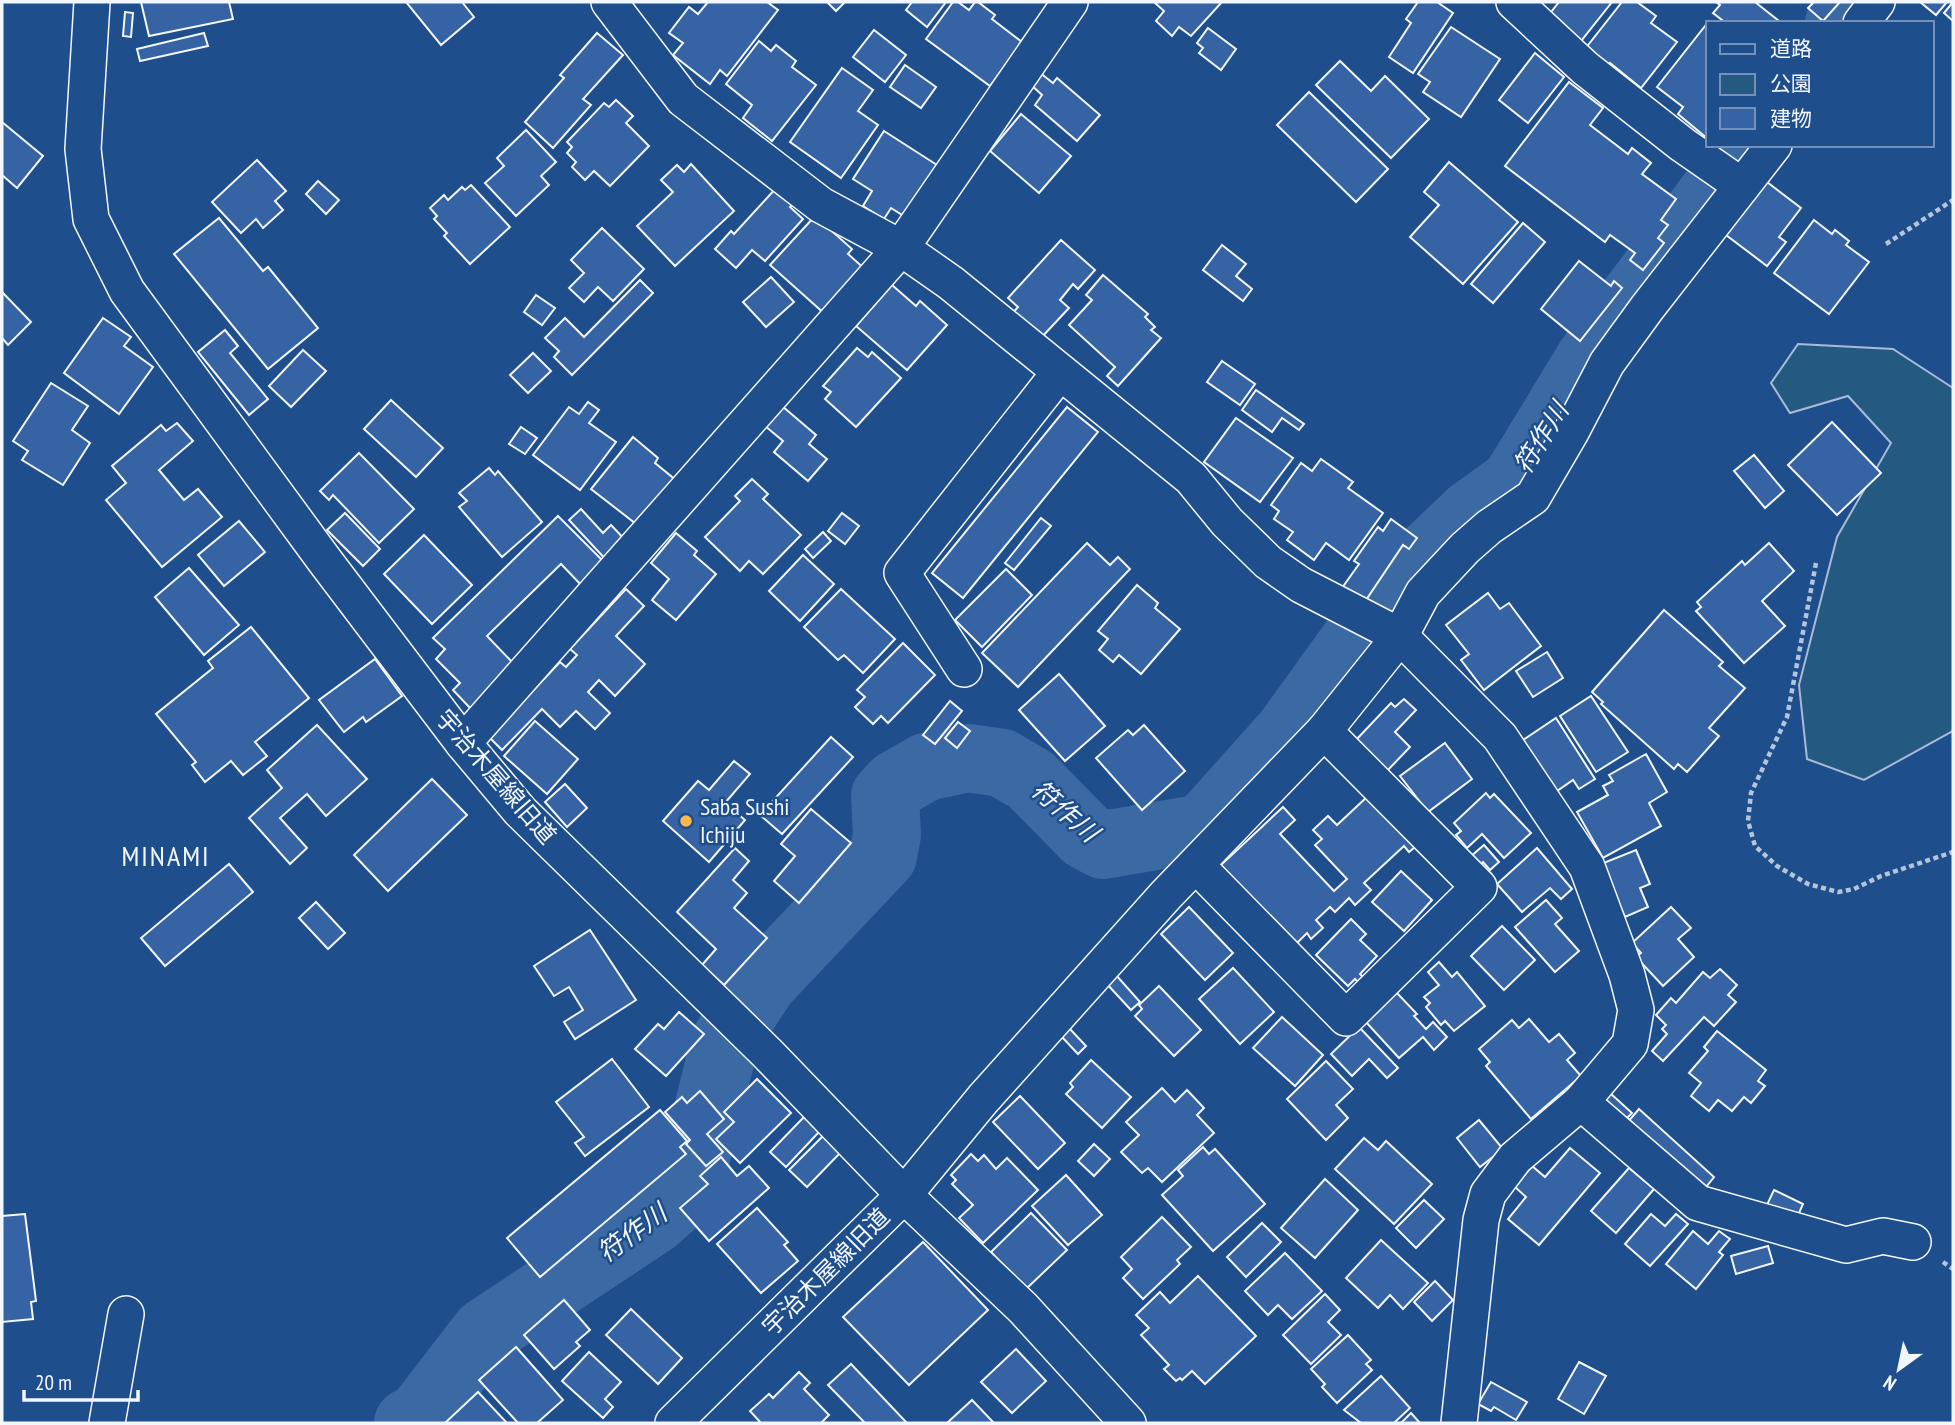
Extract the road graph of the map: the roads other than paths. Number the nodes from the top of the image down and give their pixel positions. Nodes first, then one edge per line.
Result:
1 (93, 2) edge
2 (609, 2) edge
3 (1070, 2) edge
4 (1514, 2) edge
5 (1877, 2) edge
6 (1863, 21) edge
7 (1772, 147) edge
8 (1740, 185) junction
9 (901, 248) junction
10 (1060, 372) junction
11 (1399, 635) junction
12 (964, 669) dead end
13 (1324, 731) junction
14 (463, 743) junction
15 (1196, 865) junction
16 (1581, 1101) junction
17 (904, 1195) junction
18 (1913, 1242) dead end
19 (126, 1314) dead end
20 (684, 1419) edge
21 (1124, 1422) edge
22 (107, 1423) edge
23 (1459, 1423) edge

1 - 14 street, 宇治木屋線旧道
2 - 9 street
3 - 9 street
4 - 8 street
5 - 6 street
7 - 8 street
8 - 11 street
9 - 10 street
9 - 14 street
10 - 11 street
10 - 12 street
11 - 13 street
11 - 16 street
13 - 15 street
13 - 15 street
14 - 17 street, 宇治木屋線旧道
15 - 17 street
16 - 18 street
16 - 23 street
17 - 20 street, 宇治木屋線旧道
17 - 21 street
19 - 22 street

